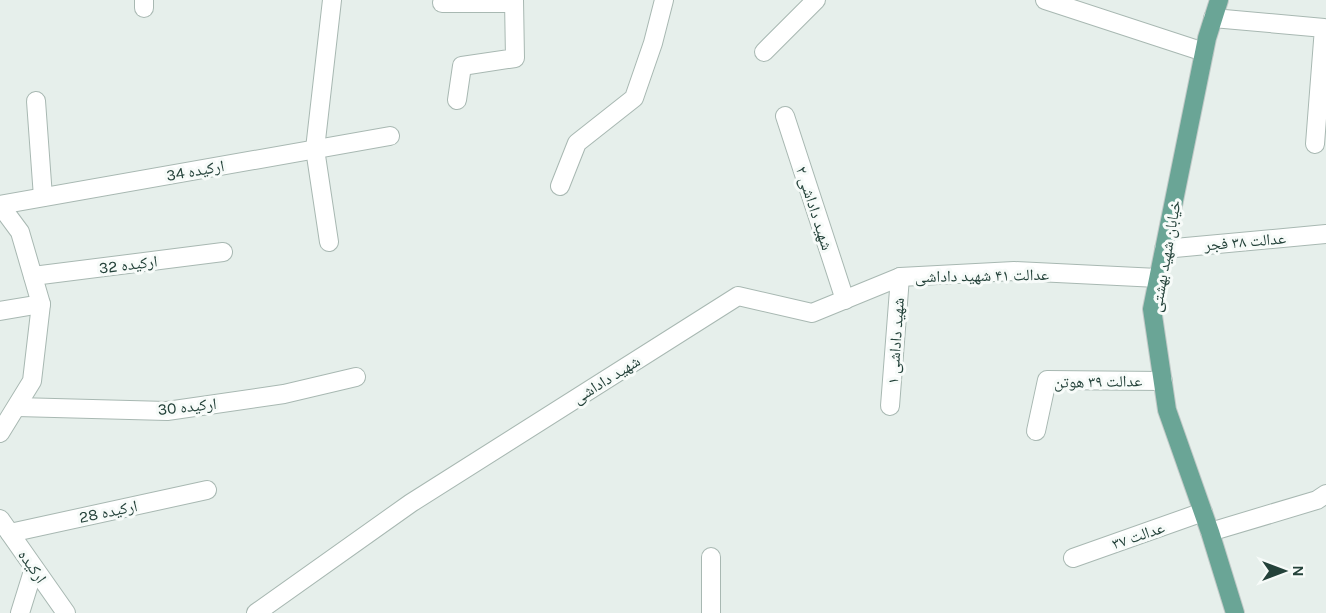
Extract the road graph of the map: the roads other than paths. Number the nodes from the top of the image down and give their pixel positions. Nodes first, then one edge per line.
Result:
1 (332, 0) edge
2 (664, 0) edge
3 (816, 0) edge
4 (1045, 0) edge
5 (1219, 0) edge
6 (514, 1) edge
7 (442, 3) dead end
8 (1079, 5) edge
9 (1213, 18) junction
10 (764, 52) dead end
11 (1204, 52) junction
12 (457, 100) dead end
13 (36, 101) dead end
14 (785, 116) dead end
15 (390, 136) dead end
16 (1315, 144) dead end
17 (315, 149) junction
18 (560, 186) dead end
19 (43, 197) junction
20 (0, 205) edge
21 (1326, 234) edge
22 (329, 242) dead end
23 (1164, 249) junction
24 (223, 252) dead end
25 (33, 276) junction
26 (900, 277) junction
27 (1158, 278) junction
28 (844, 300) junction
29 (41, 304) junction
30 (0, 311) edge
31 (812, 313) joint
32 (356, 377) dead end
33 (1163, 381) junction
34 (16, 406) junction
35 (890, 406) dead end
36 (1036, 431) dead end
37 (0, 433) edge
38 (207, 490) dead end
39 (1326, 494) edge
40 (1203, 512) junction
41 (5, 526) edge
42 (1210, 532) junction
43 (711, 557) dead end
44 (1073, 558) dead end
45 (34, 568) junction
46 (20, 613) edge
47 (66, 613) edge
48 (256, 613) edge
49 (711, 613) edge
50 (1235, 613) edge

1 - 17 street
2 - 18 street
3 - 10 street
4 - 8 street
5 - 9 main road, خیابان شهید بهشتی
6 - 7 street
6 - 12 street
8 - 11 street
9 - 11 main road, خیابان شهید بهشتی
9 - 16 street
11 - 23 main road, خیابان شهید بهشتی
13 - 19 street
14 - 28 street, شهید داداشی ۲
15 - 17 street, ارکیده 34
17 - 19 street, ارکیده 34
17 - 22 street
19 - 20 street, ارکیده 34
20 - 25 street
21 - 23 street, عدالت ۳۸ فجر
23 - 27 main road, خیابان شهید بهشتی
24 - 25 street, ارکیده 32
25 - 29 street
26 - 27 street, عدالت ۴۱ شهید داداشی
26 - 28 street, عدالت ۴۱ شهید داداشی
26 - 35 street, شهید داداشی ۱
27 - 33 main road, خیابان شهید بهشتی
28 - 31 street, عدالت ۴۱ شهید داداشی
29 - 30 street
29 - 34 street
31 - 48 street, شهید داداشی
32 - 34 street, ارکیده 30
33 - 36 street, عدالت ۳۹ هوتن
33 - 40 main road, خیابان شهید بهشتی
34 - 37 street
38 - 41 street, ارکیده 28
39 - 42 street
40 - 42 main road, خیابان شهید بهشتی
40 - 44 street, عدالت ۳۷
41 - 45 street, ارکیده
42 - 50 main road, خیابان شهید بهشتی
43 - 49 street
45 - 46 street
45 - 47 street, ارکیده

